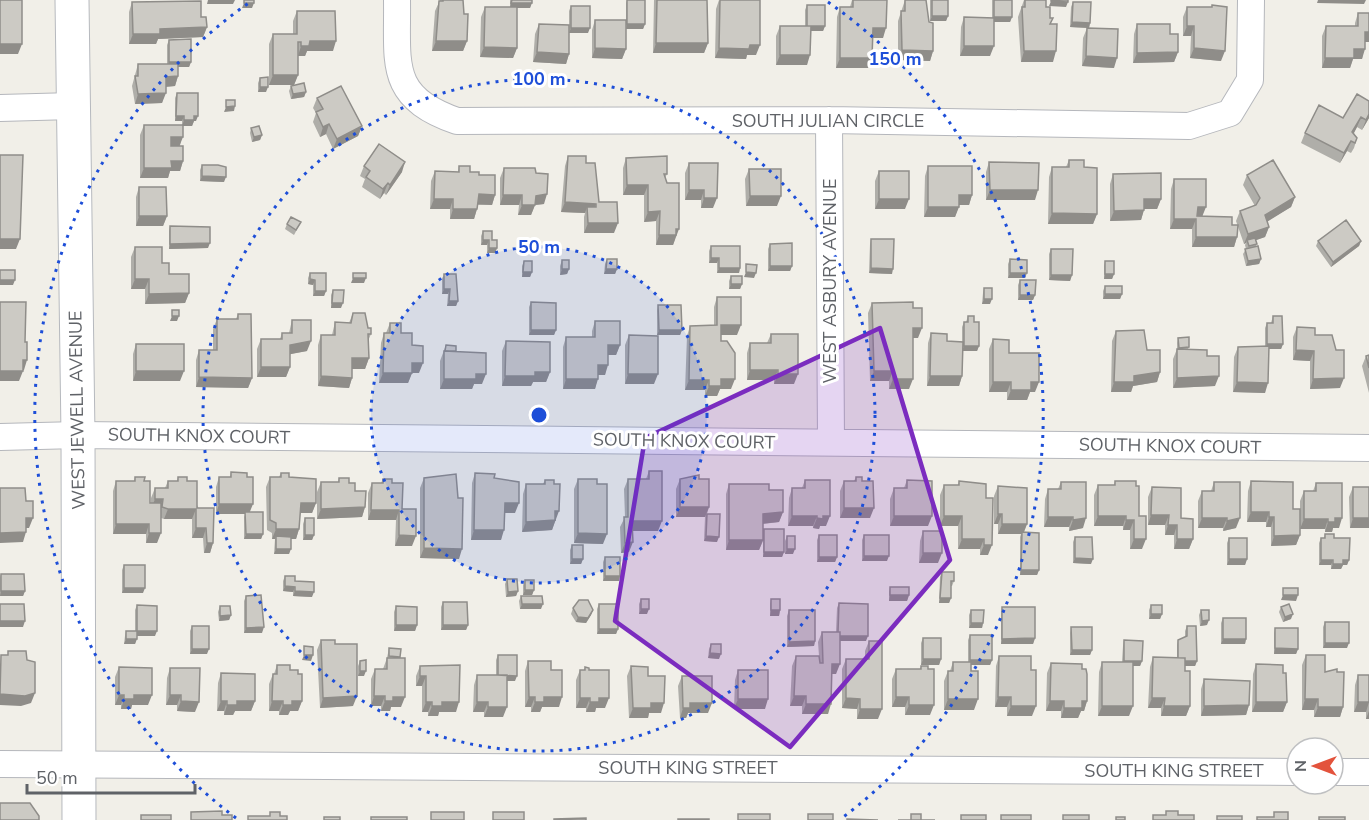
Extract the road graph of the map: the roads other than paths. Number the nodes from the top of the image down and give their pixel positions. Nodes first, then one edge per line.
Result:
1 (72, 0) edge
2 (397, 0) edge
3 (1251, 0) edge
4 (74, 106) junction
5 (0, 108) edge
6 (829, 120) junction
7 (78, 435) junction
8 (0, 437) edge
9 (831, 442) junction
10 (1369, 448) edge
11 (0, 764) edge
12 (78, 764) junction
13 (1285, 772) edge
14 (1345, 772) edge
15 (1369, 772) edge
16 (79, 820) edge

1 - 4 main road, WEST JEWELL AVENUE
2 - 6 street, SOUTH JULIAN CIRCLE
3 - 6 street, SOUTH JULIAN CIRCLE
4 - 5 street
4 - 7 main road, WEST JEWELL AVENUE
6 - 9 street, WEST ASBURY AVENUE
7 - 8 street, SOUTH KNOX COURT
7 - 9 street, SOUTH KNOX COURT
7 - 12 main road, WEST JEWELL AVENUE
9 - 10 street, SOUTH KNOX COURT
11 - 12 street, SOUTH KING STREET
12 - 13 street, SOUTH KING STREET
12 - 16 main road, WEST JEWELL AVENUE
14 - 15 street

